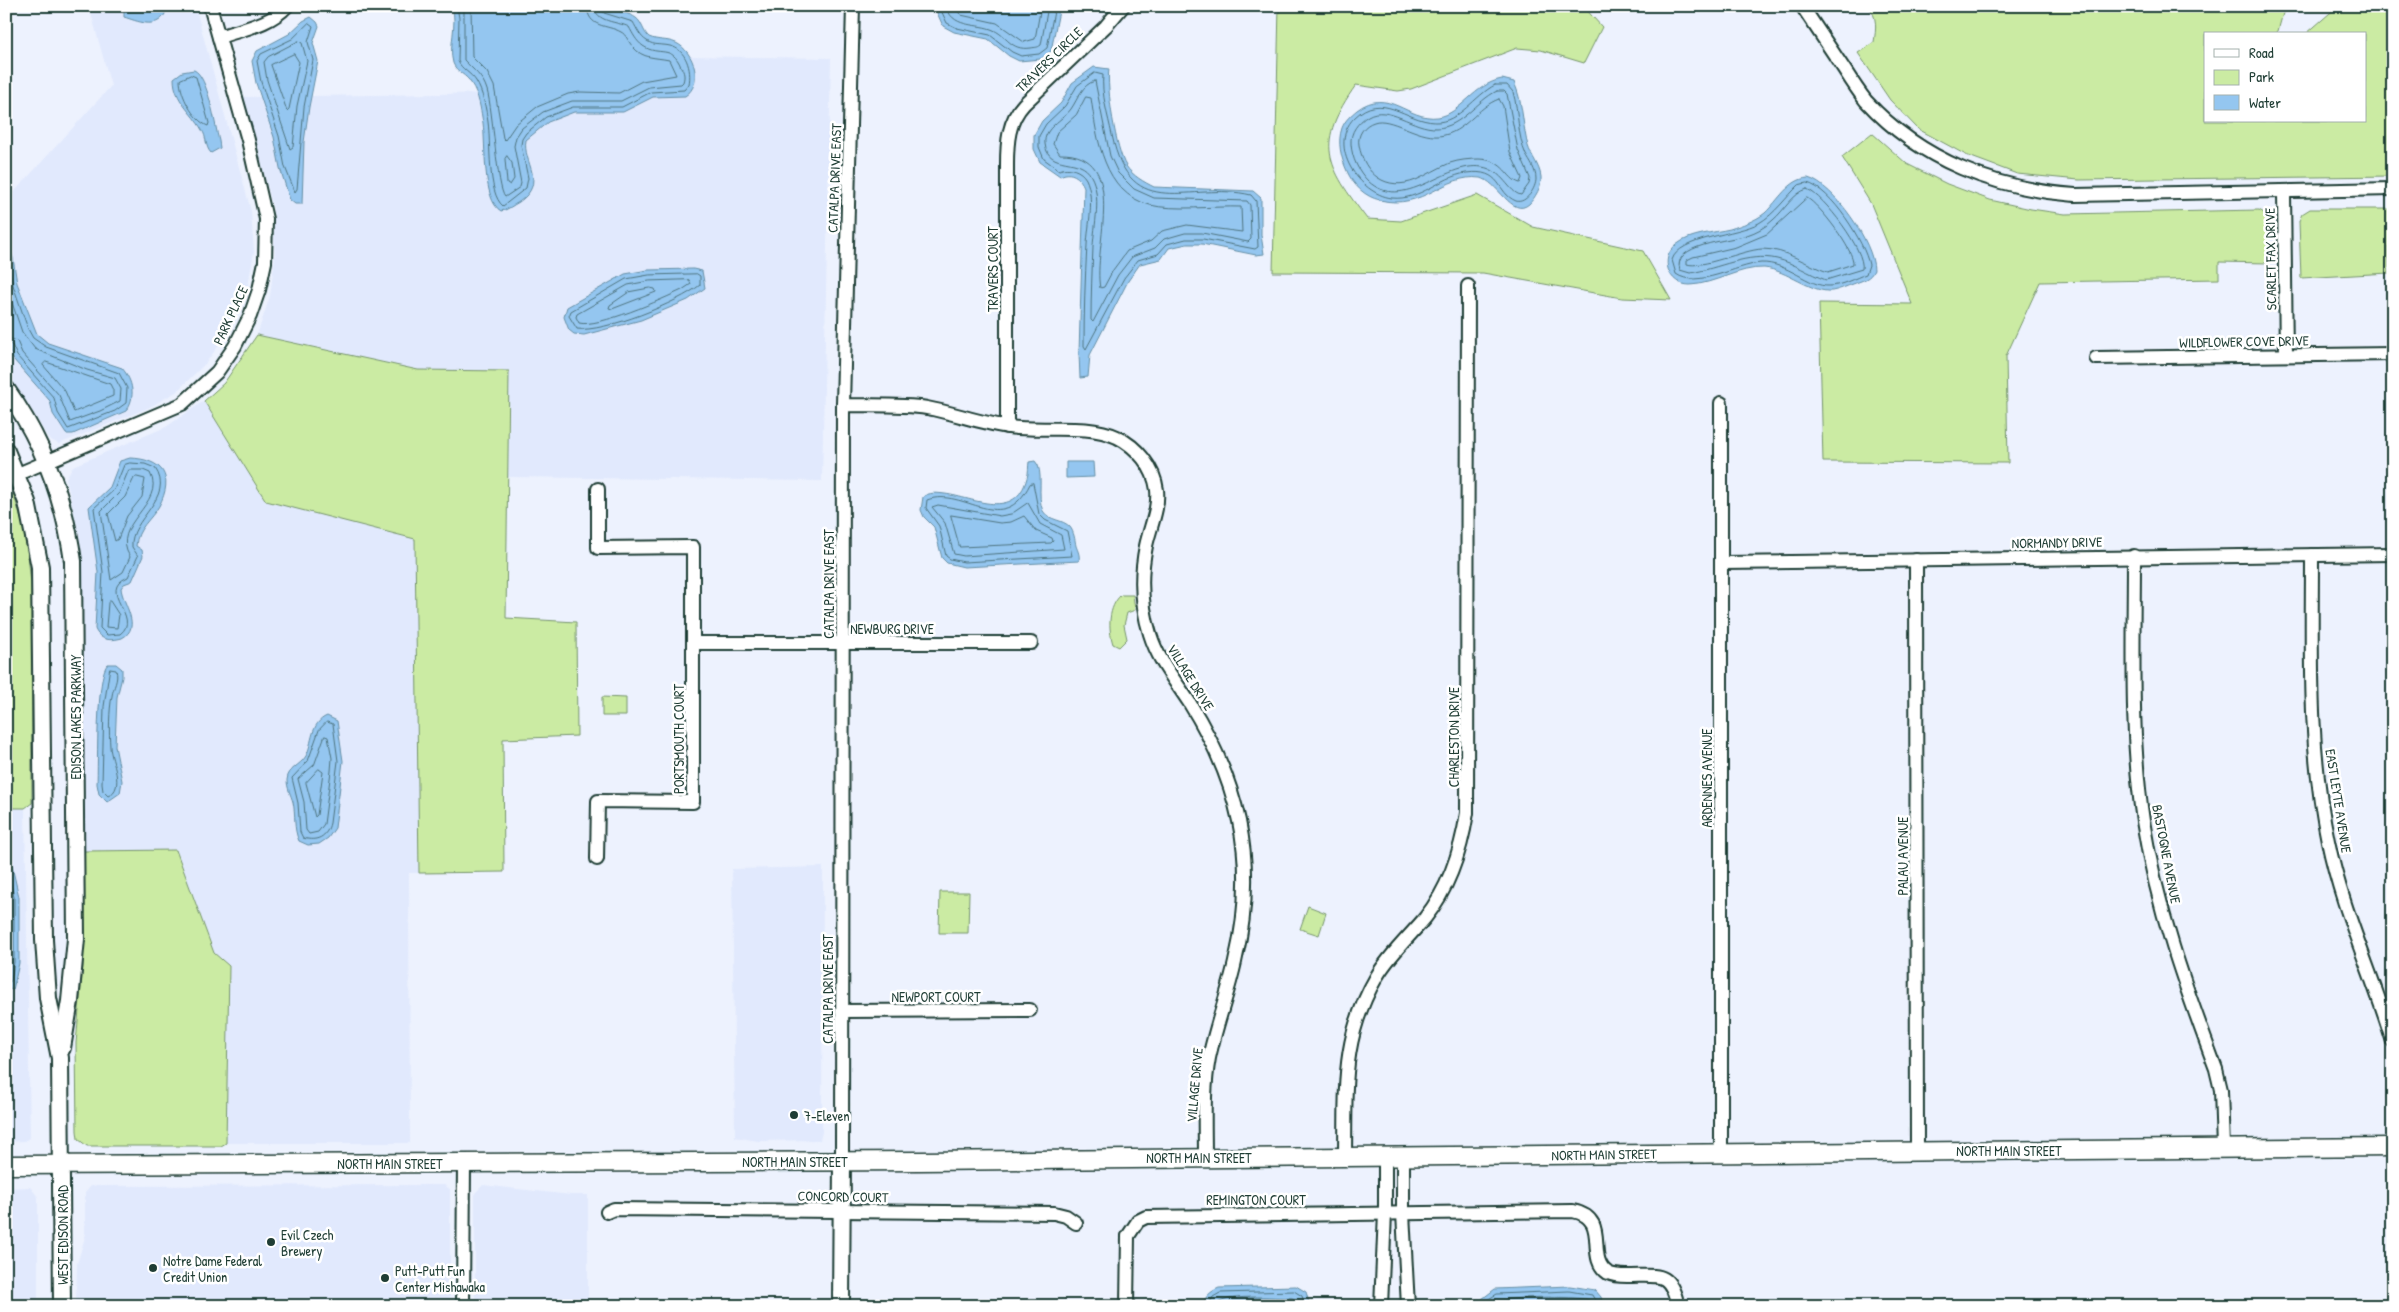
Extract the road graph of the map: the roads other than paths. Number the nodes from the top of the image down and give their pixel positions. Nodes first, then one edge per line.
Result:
1 (210, 6) edge
2 (287, 6) edge
3 (853, 6) edge
4 (1123, 6) edge
5 (1802, 6) edge
6 (219, 37) junction
7 (1016, 113) joint
8 (2393, 189) edge
9 (2284, 193) junction
10 (1468, 286) dead end
11 (2393, 354) edge
12 (2286, 355) junction
13 (2096, 358) dead end
14 (6, 389) edge
15 (1721, 403) dead end
16 (843, 405) junction
17 (1007, 427) junction
18 (6, 451) edge
19 (48, 462) junction
20 (11, 477) edge
21 (598, 489) dead end
22 (2312, 554) junction
23 (2393, 554) edge
24 (2134, 556) junction
25 (1916, 560) junction
26 (1722, 563) junction
27 (842, 642) junction
28 (693, 643) junction
29 (1031, 643) dead end
30 (597, 859) dead end
31 (1030, 1010) dead end
32 (842, 1011) junction
33 (2393, 1042) edge
34 (60, 1058) junction
35 (2393, 1147) edge
36 (2223, 1148) junction
37 (1917, 1151) junction
38 (1721, 1153) junction
39 (1345, 1156) junction
40 (1385, 1156) junction
41 (1403, 1156) junction
42 (1206, 1157) junction
43 (842, 1161) junction
44 (62, 1163) junction
45 (464, 1163) junction
46 (6, 1165) edge
47 (608, 1212) dead end
48 (842, 1212) junction
49 (1385, 1213) junction
50 (1403, 1213) junction
51 (1076, 1223) dead end
52 (62, 1306) edge
53 (463, 1306) edge
54 (842, 1306) edge
55 (1127, 1306) edge
56 (1380, 1306) edge
57 (1408, 1306) edge
58 (1678, 1306) edge

1 - 6 street, PARK PLACE
2 - 6 street
3 - 16 street, CATALPA DRIVE EAST
4 - 7 street, TRAVERS CIRCLE
5 - 9 street
6 - 19 street, PARK PLACE
7 - 17 street, TRAVERS COURT
8 - 9 street
9 - 12 street, SCARLET FAX DRIVE
10 - 39 street, CHARLESTON DRIVE
11 - 12 street, WILDFLOWER COVE DRIVE
12 - 13 street, WILDFLOWER COVE DRIVE
14 - 19 street, EDISON LAKES PARKWAY
15 - 26 street, ARDENNES AVENUE
16 - 17 street, VILLAGE DRIVE
16 - 27 street, CATALPA DRIVE EAST
17 - 42 street, VILLAGE DRIVE
18 - 20 street, EDISON LAKES PARKWAY
19 - 20 street, PARK PLACE
19 - 34 street, EDISON LAKES PARKWAY
20 - 34 street, EDISON LAKES PARKWAY
21 - 28 street
22 - 23 street, NORMANDY DRIVE
22 - 24 street, NORMANDY DRIVE
22 - 33 street, EAST LEYTE AVENUE
24 - 25 street, NORMANDY DRIVE
24 - 36 street, BASTOGNE AVENUE
25 - 26 street, NORMANDY DRIVE
25 - 37 street, PALAU AVENUE
26 - 38 street, ARDENNES AVENUE
27 - 28 street, NEWBURG DRIVE
27 - 29 street, NEWBURG DRIVE
27 - 32 street, CATALPA DRIVE EAST
28 - 30 street, PORTSMOUTH COURT
31 - 32 street, NEWPORT COURT
32 - 43 street, CATALPA DRIVE EAST
34 - 44 street, EDISON LAKES PARKWAY
35 - 36 main road, NORTH MAIN STREET
36 - 37 main road, NORTH MAIN STREET
37 - 38 main road, NORTH MAIN STREET
38 - 41 main road, NORTH MAIN STREET
39 - 40 main road, NORTH MAIN STREET
39 - 42 main road, NORTH MAIN STREET
40 - 41 main road, NORTH MAIN STREET
40 - 49 street
41 - 50 street
42 - 43 main road, NORTH MAIN STREET
43 - 45 main road, NORTH MAIN STREET
43 - 48 street
44 - 45 main road, NORTH MAIN STREET
44 - 46 main road, NORTH MAIN STREET
44 - 52 street, WEST EDISON ROAD
45 - 53 street
47 - 48 street, CONCORD COURT
48 - 51 street, CONCORD COURT
48 - 54 street
49 - 50 street, REMINGTON COURT
49 - 55 street, REMINGTON COURT
49 - 56 street
50 - 57 street
50 - 58 street, REMINGTON COURT

